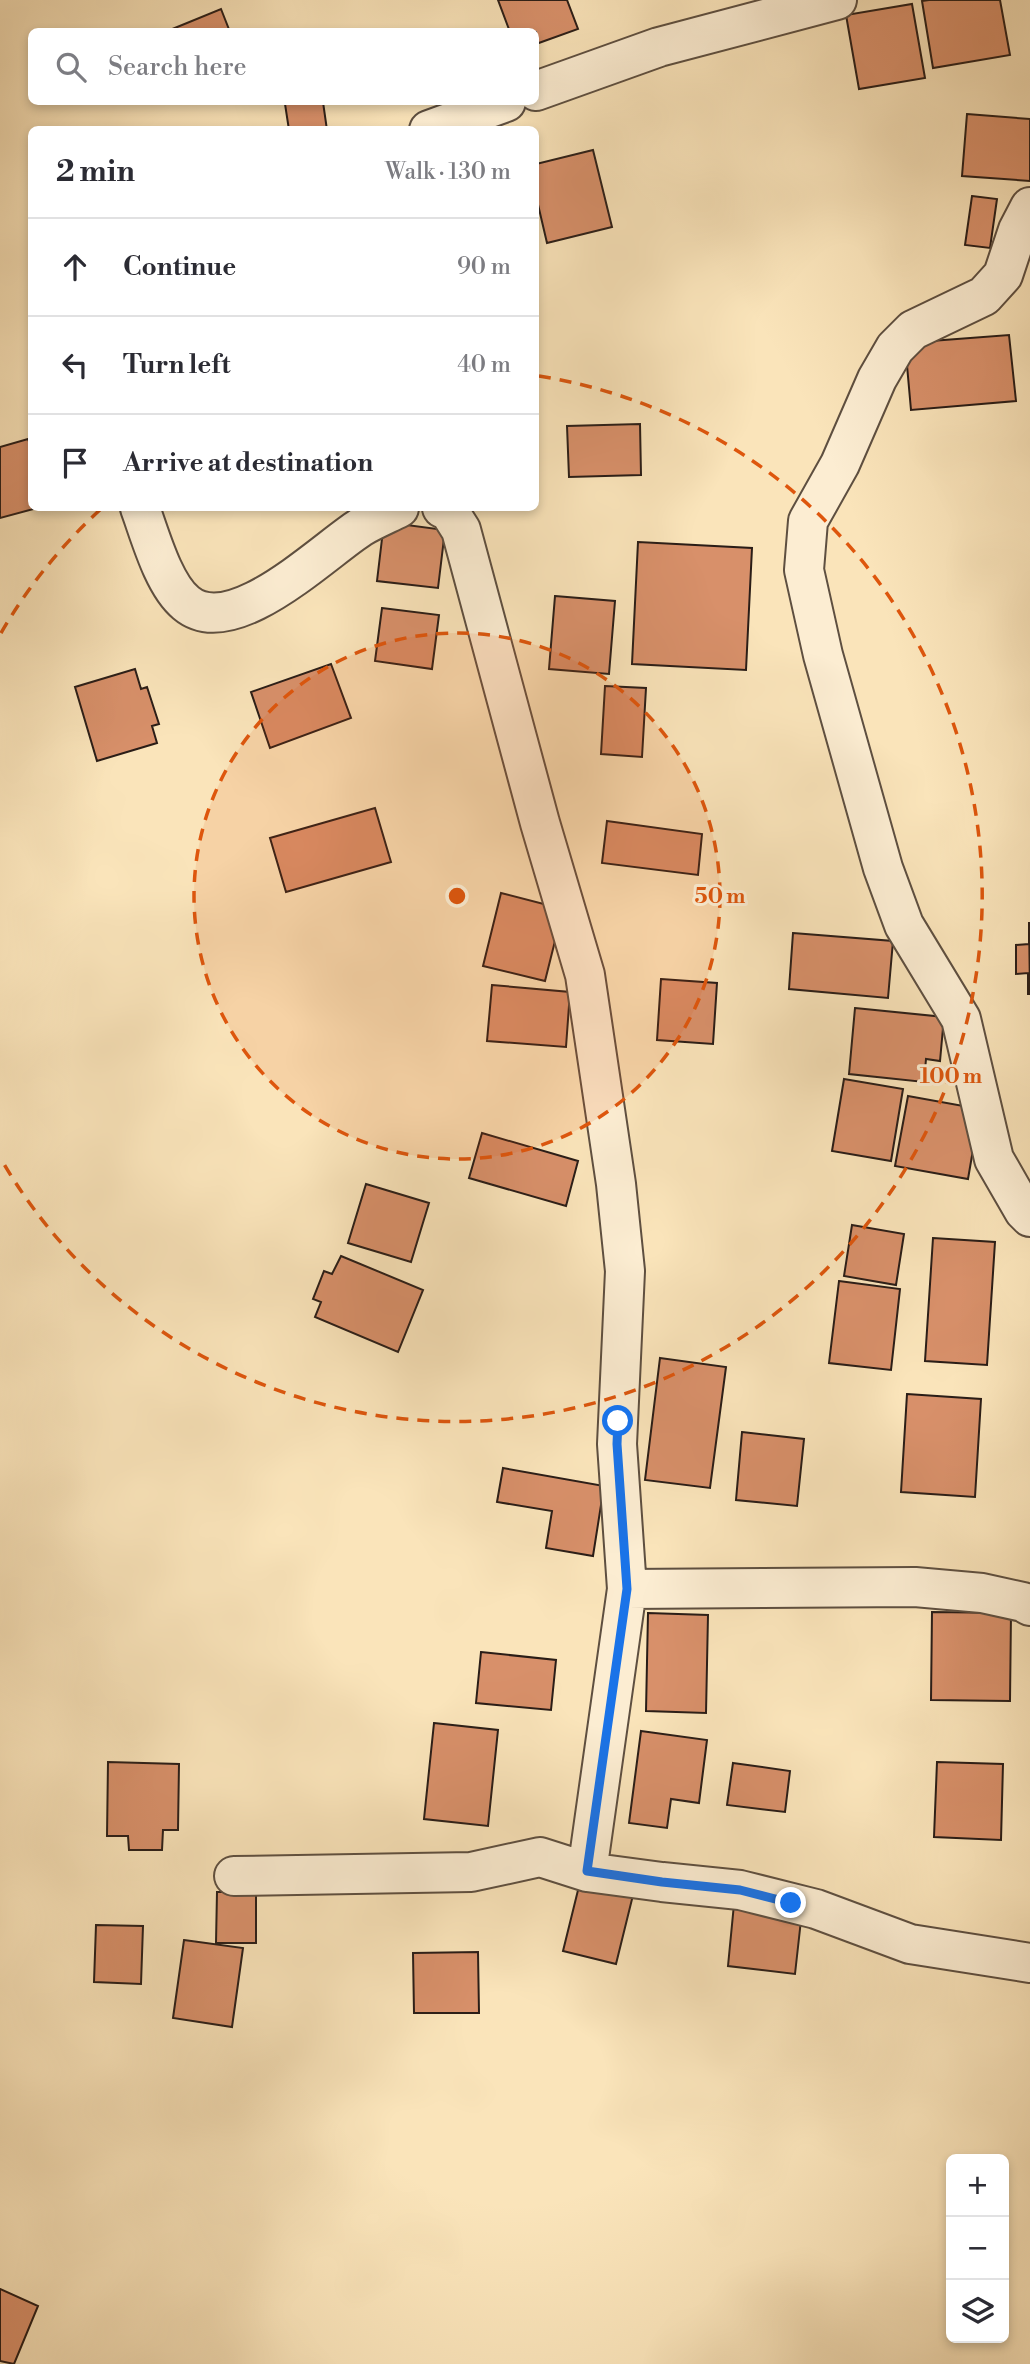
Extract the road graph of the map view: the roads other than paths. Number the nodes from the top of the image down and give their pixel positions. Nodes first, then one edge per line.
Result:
1 (837, 0) edge
2 (539, 90) edge
3 (498, 105) edge
4 (440, 126) edge
5 (1030, 206) edge
6 (141, 511) edge
7 (393, 511) edge
8 (449, 511) edge
9 (1030, 1217) edge
10 (627, 1589) junction
11 (1030, 1606) edge
12 (587, 1871) junction
13 (234, 1876) dead end
14 (1030, 1964) edge

1 - 2 street
3 - 4 street
5 - 9 street
6 - 7 street
8 - 10 street
10 - 11 street
10 - 12 street
12 - 13 street
12 - 14 street

